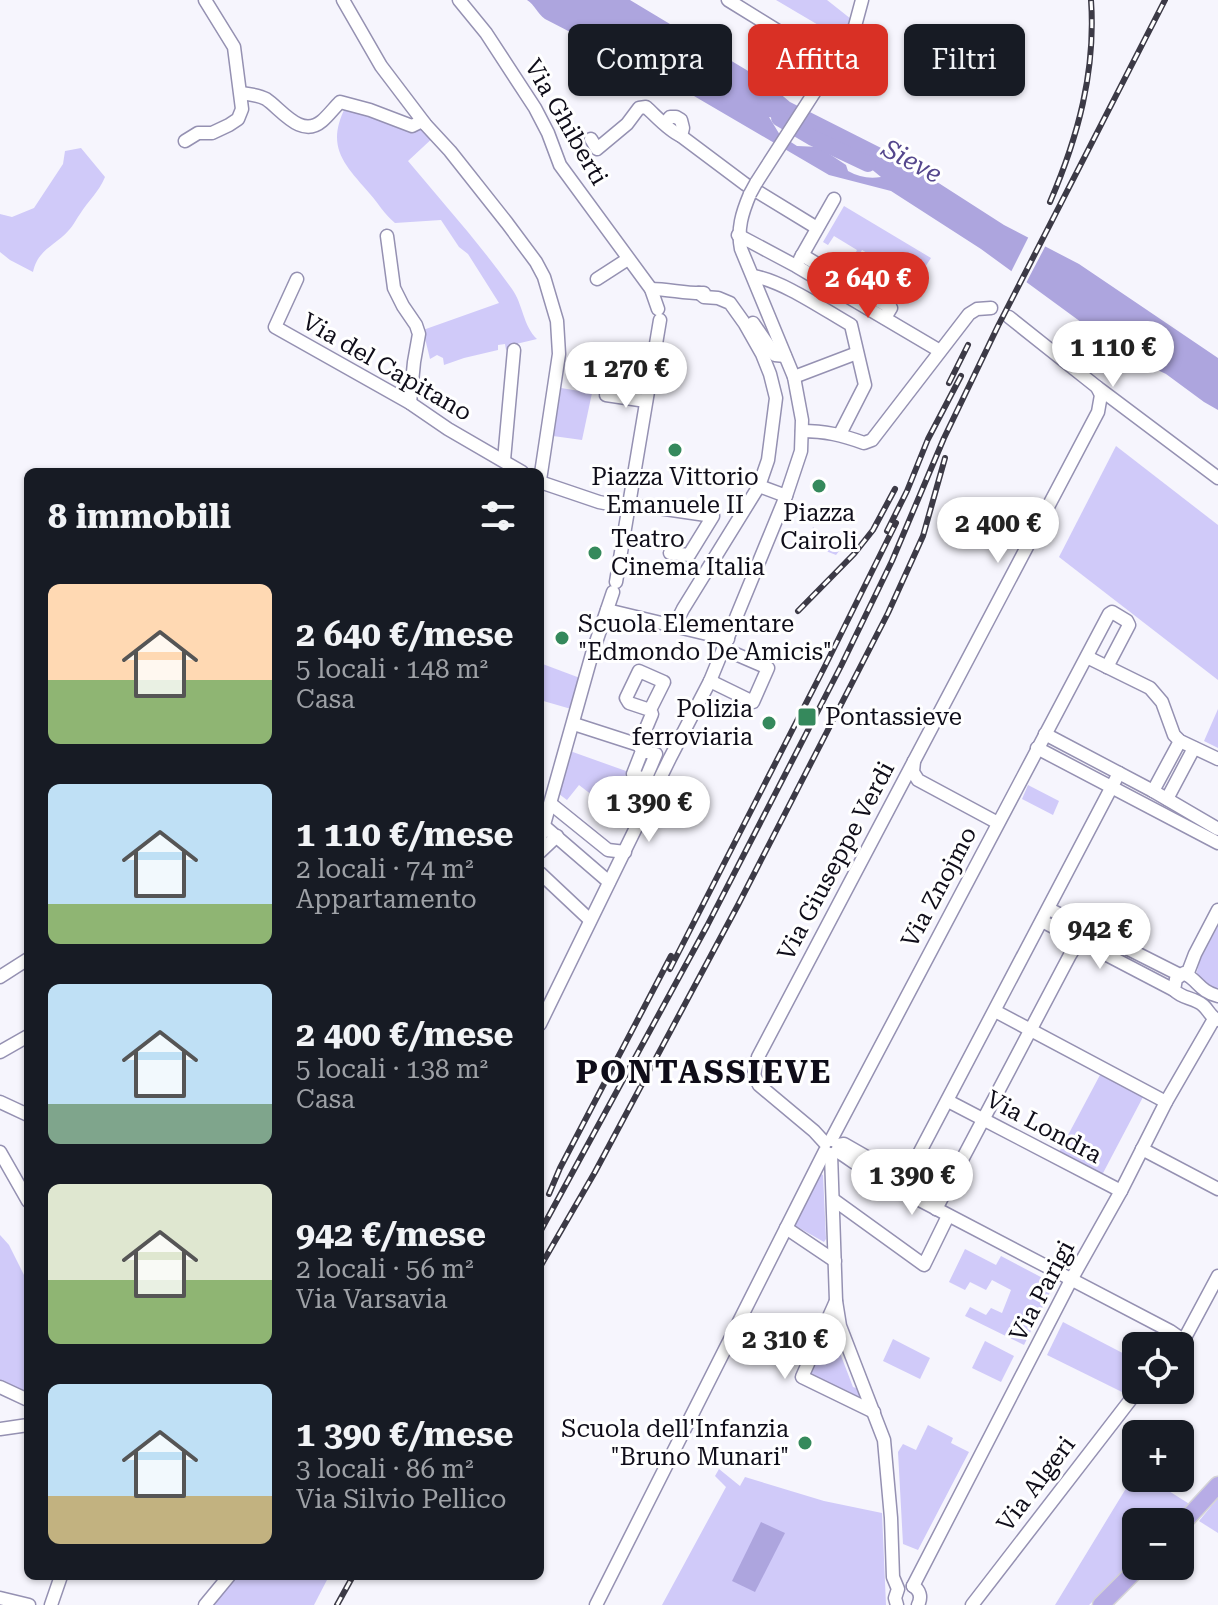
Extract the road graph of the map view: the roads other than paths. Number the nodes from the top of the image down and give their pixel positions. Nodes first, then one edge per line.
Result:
1 (205, 0) edge
2 (343, 0) edge
3 (459, 0) edge
4 (729, 0) edge
5 (862, 0) edge
6 (767, 24) edge
7 (856, 24) edge
8 (241, 93) junction
9 (811, 96) edge
10 (425, 124) junction
11 (591, 139) dead end
12 (185, 141) dead end
13 (834, 199) dead end
14 (817, 228) junction
15 (738, 235) junction
16 (387, 236) dead end
17 (628, 259) junction
18 (799, 260) junction
19 (753, 276) junction
20 (297, 279) dead end
21 (597, 279) dead end
22 (651, 289) junction
23 (699, 293) junction
24 (991, 308) dead end
25 (1009, 317) dead end
26 (927, 343) junction
27 (514, 350) dead end
28 (940, 351) junction
29 (857, 353) junction
30 (785, 356) junction
31 (930, 365) junction
32 (794, 377) junction
33 (1097, 387) junction
34 (606, 395) dead end
35 (646, 401) junction
36 (410, 403) junction
37 (1098, 412) junction
38 (1131, 412) junction
39 (802, 431) junction
40 (840, 434) junction
41 (504, 460) junction
42 (516, 468) edge
43 (542, 468) edge
44 (1218, 478) edge
45 (544, 482) edge
46 (759, 486) junction
47 (786, 496) junction
48 (631, 505) junction
49 (658, 508) tunnel mouth
50 (670, 553) dead end
51 (607, 610) junction
52 (678, 626) junction
53 (726, 644) junction
54 (1087, 657) junction
55 (1107, 667) junction
56 (710, 681) junction
57 (650, 710) dead end
58 (574, 724) junction
59 (1045, 734) junction
60 (1180, 741) junction
61 (1037, 748) junction
62 (1194, 748) junction
63 (1218, 759) edge
64 (914, 761) junction
65 (1119, 773) junction
66 (918, 780) junction
67 (903, 782) junction
68 (1112, 788) junction
69 (1153, 791) junction
70 (1167, 799) junction
71 (551, 804) junction
72 (998, 823) junction
73 (544, 826) edge
74 (544, 833) edge
75 (1216, 835) edge
76 (557, 836) junction
77 (544, 848) edge
78 (625, 852) junction
79 (544, 877) edge
80 (609, 882) junction
81 (1218, 910) edge
82 (1045, 915) junction
83 (590, 920) junction
84 (1087, 928) junction
85 (1080, 940) junction
86 (1146, 958) junction
87 (24, 962) edge
88 (1139, 972) junction
89 (1184, 975) junction
90 (0, 977) edge
91 (1174, 990) junction
92 (1218, 996) edge
93 (995, 1011) junction
94 (544, 1016) edge
95 (1216, 1020) edge
96 (1031, 1029) junction
97 (24, 1038) edge
98 (0, 1052) edge
99 (948, 1101) junction
100 (0, 1102) edge
101 (1166, 1102) junction
102 (24, 1113) edge
103 (982, 1119) junction
104 (831, 1147) junction
105 (1142, 1149) junction
106 (0, 1152) edge
107 (902, 1186) junction
108 (1218, 1189) edge
109 (1121, 1191) junction
110 (24, 1194) edge
111 (834, 1200) junction
112 (936, 1209) junction
113 (948, 1216) junction
114 (786, 1228) junction
115 (835, 1261) junction
116 (1218, 1276) edge
117 (1071, 1280) junction
118 (836, 1301) junction
119 (1171, 1332) edge
120 (1188, 1332) edge
121 (4, 1394) edge
122 (24, 1399) edge
123 (1125, 1404) edge
124 (874, 1412) junction
125 (24, 1426) edge
126 (0, 1429) edge
127 (1218, 1485) edge
128 (1194, 1511) edge
129 (60, 1580) edge
130 (226, 1580) edge
131 (1126, 1580) edge
132 (913, 1586) junction
133 (898, 1589) junction
134 (0, 1598) edge
135 (921, 1604) edge
136 (29, 1605) edge
137 (51, 1605) edge
138 (205, 1605) edge
139 (596, 1605) edge
140 (897, 1605) edge
141 (972, 1605) edge
142 (1101, 1605) edge

1 - 8 street
2 - 10 street
3 - 17 street, Via Ghiberti
4 - 6 street
5 - 7 street
8 - 10 street
8 - 12 street
9 - 15 street
10 - 43 street
11 - 14 street
13 - 14 street
14 - 18 street
15 - 18 street
15 - 19 street
16 - 36 street
17 - 21 street
17 - 22 street, Via Ghiberti
18 - 26 street
19 - 29 street
19 - 30 street
20 - 36 street, Via del Capitano
22 - 23 street
22 - 35 street, Via Ghiberti
23 - 30 street
23 - 46 street
24 - 28 street
25 - 33 street
26 - 28 street
26 - 31 street
27 - 41 street
28 - 31 street
29 - 32 street
29 - 40 street
30 - 32 street
31 - 40 street
32 - 39 street
33 - 37 street
33 - 38 street
34 - 35 street
35 - 48 street
36 - 41 street, Via del Capitano
37 - 38 street
37 - 64 street, Via Giuseppe Verdi
38 - 44 street
39 - 40 street
39 - 47 street
41 - 42 street, Via del Capitano
45 - 48 street
46 - 47 street
46 - 52 street
47 - 53 street
48 - 51 street
49 - 50 street
51 - 52 street
51 - 58 street
52 - 53 street
53 - 56 street
53 - 56 street
54 - 55 street
54 - 55 street, Via Znojmo
54 - 59 street, Via Znojmo
55 - 60 street
56 - 78 street
57 - 58 street
58 - 71 street
59 - 61 street, Via Znojmo
59 - 65 street
60 - 62 street
60 - 69 street
61 - 68 street
61 - 72 street, Via Znojmo
62 - 63 street
62 - 70 street
64 - 66 street
64 - 67 street, Via Giuseppe Verdi
65 - 68 street
65 - 69 street
66 - 67 street
66 - 72 street
67 - 104 street, Via Giuseppe Verdi
68 - 75 street
68 - 82 street
69 - 70 street
70 - 75 street
71 - 73 street
71 - 78 street
72 - 104 street, Via Znojmo
74 - 76 street
76 - 77 street
76 - 80 street
78 - 80 street
79 - 83 street
80 - 83 street
81 - 89 street
82 - 84 street
82 - 85 street
82 - 93 street
83 - 94 street
84 - 85 street
84 - 86 street
85 - 88 street
85 - 96 street
86 - 88 street
86 - 89 street
87 - 90 street
88 - 91 street
89 - 91 street
89 - 92 street
91 - 95 street
93 - 96 street
93 - 99 street
95 - 101 street, Via Parigi
96 - 101 street
96 - 103 street
97 - 98 street
99 - 103 street, Via Londra
99 - 107 street
100 - 102 street
101 - 105 street, Via Parigi
103 - 109 street, Via Londra
103 - 112 street
104 - 107 street
104 - 111 street
104 - 114 street, Via Znojmo
105 - 108 street
105 - 109 street, Via Parigi
106 - 110 street
107 - 112 street
109 - 117 street, Via Parigi
111 - 113 street
111 - 115 street
112 - 113 street
113 - 117 street
114 - 115 street
114 - 139 street, Via Znojmo
115 - 118 street
116 - 120 street
117 - 119 street
117 - 132 street, Via Parigi
118 - 124 street
118 - 124 street
121 - 122 street
123 - 141 street, Via Algeri
124 - 133 street
125 - 126 street
127 - 128 main road
129 - 137 street
130 - 138 street
131 - 142 main road
132 - 133 street
132 - 135 street
133 - 140 street
134 - 136 street

